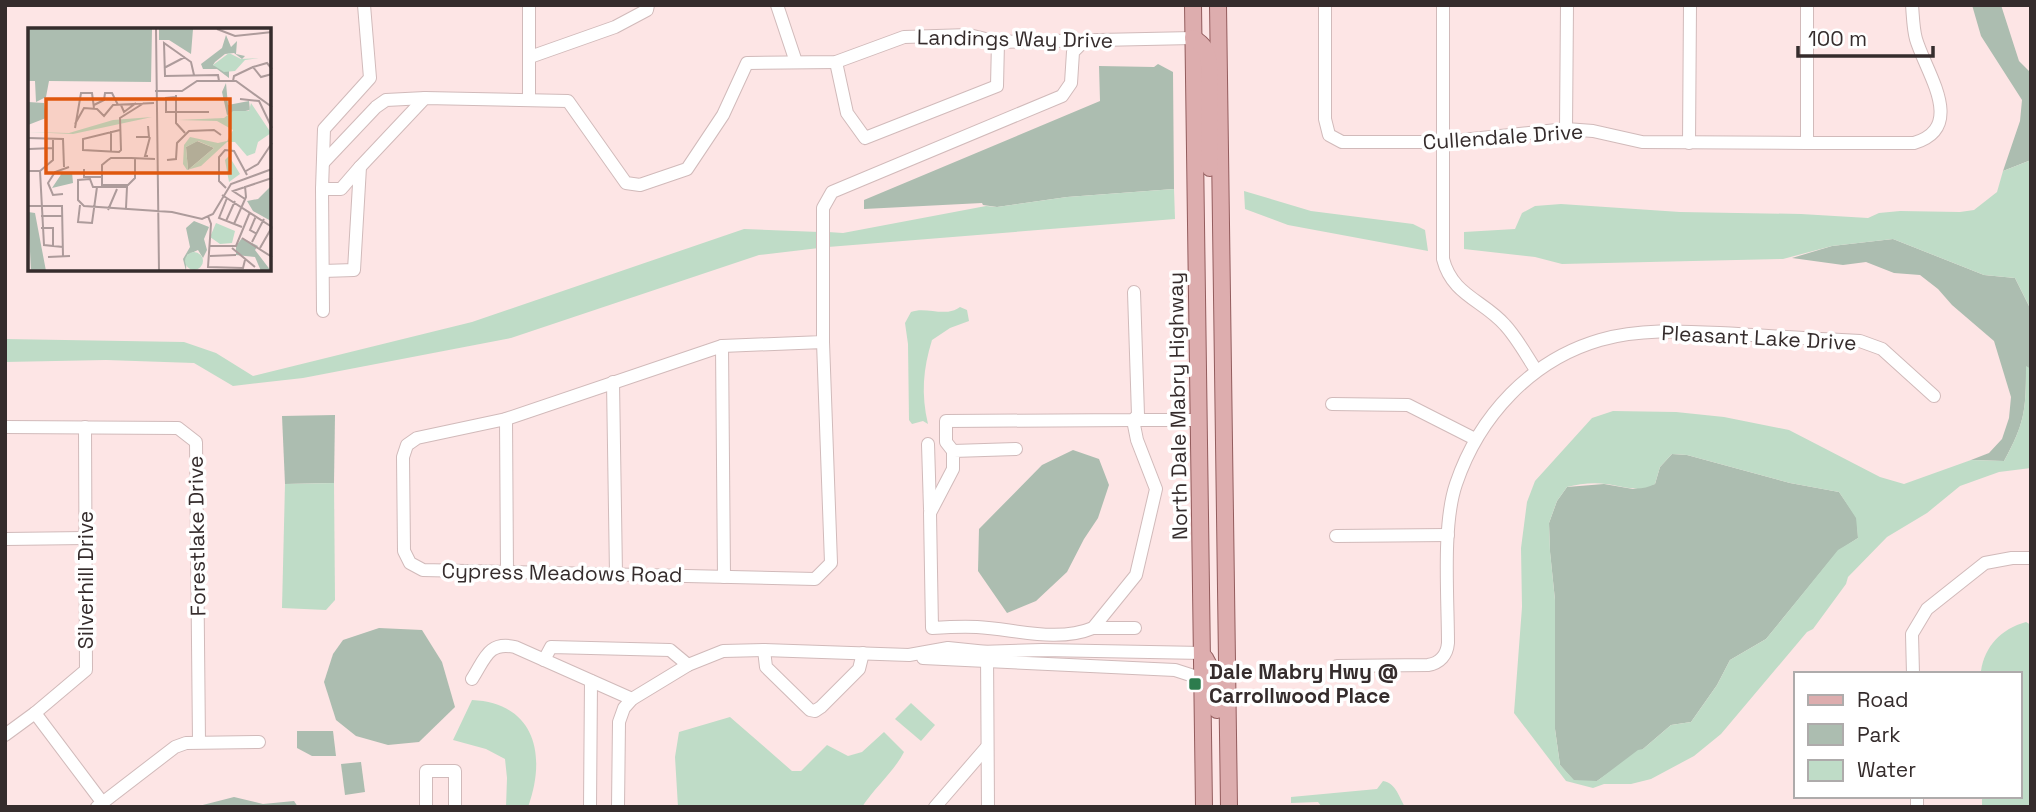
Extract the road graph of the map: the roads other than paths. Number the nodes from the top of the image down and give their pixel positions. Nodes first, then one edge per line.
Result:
1 (364, 5) edge
2 (529, 5) edge
3 (648, 5) edge
4 (777, 5) edge
5 (1193, 5) edge
6 (1218, 5) edge
7 (1325, 5) edge
8 (1443, 5) edge
9 (1567, 5) edge
10 (1690, 5) edge
11 (1807, 5) edge
12 (1912, 5) edge
13 (1193, 38) junction
14 (998, 41) junction
15 (1084, 41) junction
16 (530, 57) junction
17 (796, 62) junction
18 (836, 62) junction
19 (425, 98) junction
20 (529, 98) junction
21 (1566, 129) junction
22 (1443, 142) junction
23 (1689, 143) junction
24 (1807, 144) junction
25 (323, 163) junction
26 (360, 166) junction
27 (322, 189) junction
28 (1222, 252) junction
29 (323, 271) junction
30 (1134, 292) dead end
31 (323, 311) dead end
32 (823, 342) junction
33 (722, 346) junction
34 (1536, 370) junction
35 (613, 382) junction
36 (1934, 396) dead end
37 (1332, 404) dead end
38 (506, 419) junction
39 (1133, 420) junction
40 (1199, 420) junction
41 (5, 427) edge
42 (85, 427) junction
43 (1475, 439) junction
44 (928, 444) dead end
45 (1016, 449) dead end
46 (953, 451) junction
47 (930, 513) junction
48 (1448, 535) junction
49 (1336, 536) dead end
50 (5, 538) edge
51 (86, 538) junction
52 (2031, 558) edge
53 (507, 572) junction
54 (616, 574) junction
55 (724, 577) junction
56 (1093, 628) junction
57 (1135, 628) dead end
58 (1042, 634) junction
59 (764, 650) junction
60 (1117, 651) junction
61 (863, 653) junction
62 (1203, 653) junction
63 (909, 655) junction
64 (987, 657) junction
65 (1043, 657) junction
66 (544, 660) junction
67 (688, 666) junction
68 (1117, 666) junction
69 (1338, 666) dead end
70 (1913, 672) edge
71 (472, 679) dead end
72 (1203, 679) junction
73 (590, 681) junction
74 (632, 699) junction
75 (35, 713) junction
76 (5, 735) edge
77 (199, 742) junction
78 (258, 742) dead end
79 (986, 748) junction
80 (100, 804) edge
81 (426, 807) edge
82 (455, 807) edge
83 (590, 807) edge
84 (618, 807) edge
85 (935, 807) edge
86 (988, 807) edge
87 (1204, 807) edge
88 (1219, 807) edge
89 (1229, 807) edge

1 - 25 street
2 - 16 street
3 - 16 street
4 - 17 street
5 - 13 main road, North Dale Mabry Highway
6 - 28 main road
7 - 22 street, Cullendale Drive
8 - 22 street
9 - 21 street
10 - 23 street
11 - 24 street
12 - 24 street, Cullendale Drive
13 - 15 street, Landings Way Drive
13 - 28 main road
13 - 40 main road, North Dale Mabry Highway
14 - 15 street, Landings Way Drive
14 - 18 street, Landings Way Drive
14 - 18 street
15 - 32 street, Cypress Meadows Road
16 - 20 street
17 - 18 street, Landings Way Drive
17 - 20 street, Landings Way Drive
19 - 20 street, Landings Way Drive
19 - 25 street, Landings Way Drive
19 - 26 street
21 - 22 street, Cullendale Drive
21 - 23 street, Cullendale Drive
22 - 34 street
23 - 24 street, Cullendale Drive
25 - 27 street
26 - 27 street
26 - 29 street
27 - 29 street
28 - 89 main road
29 - 31 street
30 - 39 street
32 - 33 street, Cypress Meadows Road
32 - 55 street, Cypress Meadows Road
33 - 35 street, Cypress Meadows Road
33 - 55 street
34 - 36 street, Pleasant Lake Drive
34 - 43 street, Pleasant Lake Drive
35 - 38 street, Cypress Meadows Road
35 - 54 street
37 - 43 street
38 - 53 street
38 - 53 street, Cypress Meadows Road
39 - 40 street
39 - 46 street
39 - 56 street
40 - 62 main road, North Dale Mabry Highway
41 - 42 street, Forestlake Drive
42 - 51 street, Silverhill Drive
42 - 77 street, Forestlake Drive
43 - 48 street, Pleasant Lake Drive
44 - 47 street
45 - 46 street
46 - 47 street
47 - 58 street
48 - 49 street
48 - 69 street, Pleasant Lake Drive
50 - 51 street
51 - 75 street, Silverhill Drive
52 - 70 street
53 - 54 street, Cypress Meadows Road
54 - 55 street, Cypress Meadows Road
56 - 57 street
56 - 58 street
58 - 65 street
59 - 61 street
59 - 61 street
59 - 67 street
60 - 62 street
60 - 65 street
60 - 68 street
61 - 63 street
62 - 72 main road, North Dale Mabry Highway
62 - 88 main road
63 - 64 street
63 - 64 street
64 - 65 street
64 - 79 street
65 - 68 street
66 - 67 street
66 - 71 street
66 - 73 street
67 - 74 street
68 - 72 street
72 - 87 main road, North Dale Mabry Highway
73 - 74 street
73 - 83 street
74 - 84 street
75 - 76 street, Silverhill Drive
75 - 80 street
77 - 78 street
77 - 80 street
79 - 85 street
79 - 86 street
81 - 82 street

